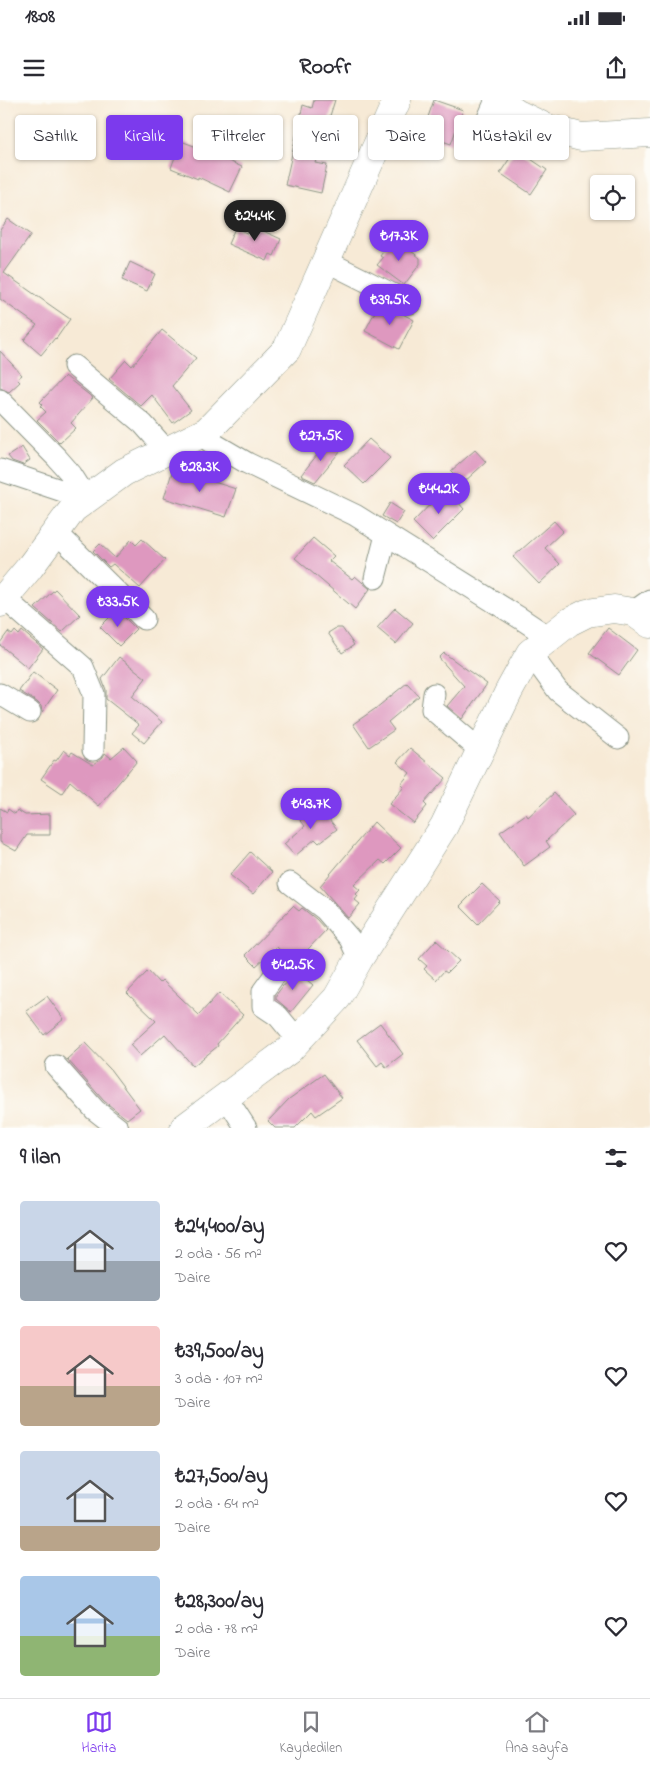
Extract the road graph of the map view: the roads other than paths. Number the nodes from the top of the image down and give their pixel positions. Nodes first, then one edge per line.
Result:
1 (397, 100) edge
2 (497, 100) edge
3 (490, 115) edge
4 (650, 133) edge
5 (326, 261) junction
6 (410, 303) dead end
7 (74, 366) dead end
8 (0, 400) edge
9 (199, 435) junction
10 (167, 451) junction
11 (0, 470) edge
12 (87, 499) junction
13 (56, 532) junction
14 (386, 535) junction
15 (375, 578) dead end
16 (2, 600) edge
17 (646, 613) edge
18 (144, 619) dead end
19 (540, 646) junction
20 (0, 694) edge
21 (434, 694) dead end
22 (30, 712) dead end
23 (618, 738) dead end
24 (93, 750) dead end
25 (481, 751) junction
26 (290, 883) dead end
27 (359, 959) junction
28 (282, 965) dead end
29 (298, 1040) junction
30 (56, 1066) dead end
31 (226, 1097) junction
32 (118, 1128) edge
33 (184, 1128) edge
34 (246, 1128) edge

1 - 5 street
2 - 3 street
2 - 4 street
5 - 6 street
5 - 9 street
7 - 10 street
8 - 12 street
9 - 10 street
9 - 14 street
10 - 12 street
11 - 12 street
12 - 13 street
13 - 16 street
13 - 18 street
14 - 15 street
14 - 19 street
16 - 24 street
17 - 19 street
19 - 23 street
19 - 25 street
20 - 22 street
21 - 25 street
25 - 27 street
26 - 27 street
27 - 29 street
28 - 29 street
29 - 31 street
30 - 32 street
31 - 33 street
31 - 34 street

